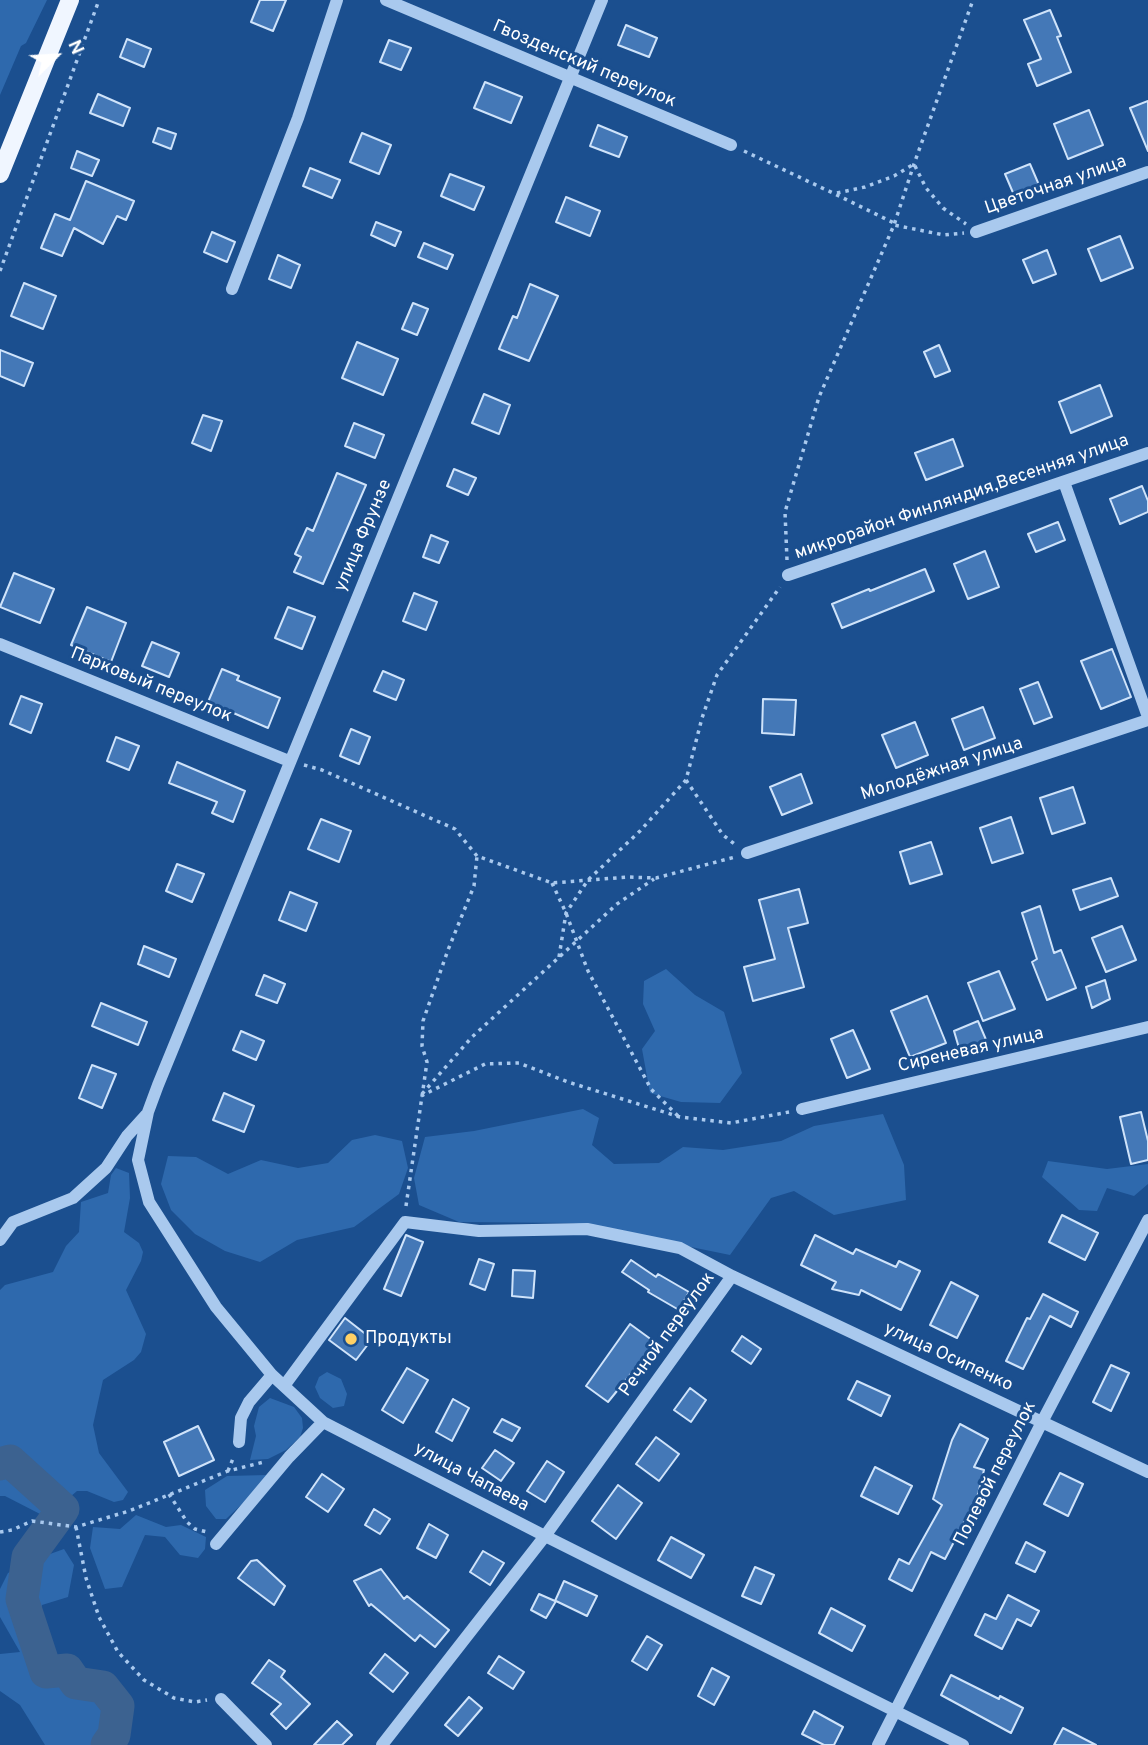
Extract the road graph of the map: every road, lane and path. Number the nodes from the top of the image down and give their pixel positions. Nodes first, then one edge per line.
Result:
1 (70, 0) edge
2 (99, 0) edge
3 (337, 0) edge
4 (386, 0) edge
5 (603, 0) edge
6 (973, 0) edge
7 (572, 80) junction
8 (17, 130) junction
9 (731, 145) joint
10 (914, 164) junction
11 (0, 166) edge
12 (1148, 173) edge
13 (0, 174) edge
14 (835, 194) junction
15 (894, 226) junction
16 (976, 232) junction
17 (0, 271) edge
18 (232, 289) dead end
19 (1148, 453) edge
20 (1064, 482) junction
21 (788, 575) junction
22 (0, 643) edge
23 (1148, 719) edge
24 (289, 761) junction
25 (686, 780) junction
26 (747, 853) junction
27 (477, 856) junction
28 (656, 878) junction
29 (587, 880) junction
30 (552, 883) junction
31 (566, 913) junction
32 (575, 942) junction
33 (559, 957) junction
34 (1148, 1027) edge
35 (158, 1085) joint
36 (421, 1096) junction
37 (802, 1109) joint
38 (148, 1112) junction
39 (680, 1118) junction
40 (1148, 1220) edge
41 (405, 1222) junction
42 (0, 1240) edge
43 (732, 1276) junction
44 (272, 1375) junction
45 (284, 1386) junction
46 (323, 1422) junction
47 (1042, 1422) junction
48 (239, 1441) dead end
49 (289, 1457) junction
50 (1148, 1472) edge
51 (169, 1494) junction
52 (76, 1527) junction
53 (0, 1532) edge
54 (545, 1536) junction
55 (219, 1540) joint
56 (220, 1699) joint
57 (895, 1711) junction
58 (266, 1745) edge
59 (382, 1745) edge
60 (878, 1745) edge
61 (963, 1745) edge

1 - 8 main road
2 - 17 path
3 - 18 street
4 - 7 street, Гвозденский переулок
5 - 7 street, улица Фрунзе
6 - 10 path
7 - 9 street, Гвозденский переулок
7 - 24 street, улица Фрунзе
8 - 11 street
8 - 13 main road
9 - 14 path
10 - 14 path
10 - 15 path
10 - 16 path
12 - 16 street, Цветочная улица
14 - 15 path
15 - 16 path
15 - 21 path
19 - 20 street, микрорайон Финляндия,Весенняя улица
20 - 21 street, микрорайон Финляндия,Весенняя улица
20 - 23 street
21 - 25 path
22 - 24 street, Парковый переулок
23 - 26 street, Молодёжная улица
24 - 27 path
24 - 35 street, улица Фрунзе
25 - 26 path
25 - 29 path
26 - 28 path
27 - 30 path
27 - 36 path
28 - 29 path
28 - 32 path
29 - 30 path
29 - 31 path
30 - 31 path
31 - 32 path
31 - 33 path
32 - 33 path
32 - 39 path
33 - 36 path
34 - 37 street, Сиреневая улица
35 - 38 street, улица Чапаева
36 - 39 path
36 - 41 path
37 - 39 path
38 - 42 street
38 - 44 street, улица Чапаева
40 - 47 street, Полевой переулок
41 - 43 street, Речной переулок
41 - 45 street
43 - 47 street, улица Осипенко
43 - 54 street, Речной переулок
44 - 45 street, улица Чапаева
44 - 48 street
45 - 46 street, улица Чапаева
46 - 49 street
46 - 54 street, улица Чапаева
47 - 50 street, улица Осипенко
47 - 57 street, Полевой переулок
49 - 51 path
49 - 55 street
51 - 52 path
51 - 55 path
52 - 53 path
52 - 56 path
54 - 57 street, улица Чапаева
54 - 59 street, Речной переулок
56 - 58 street
57 - 60 street, Полевой переулок
57 - 61 street, улица Чапаева

